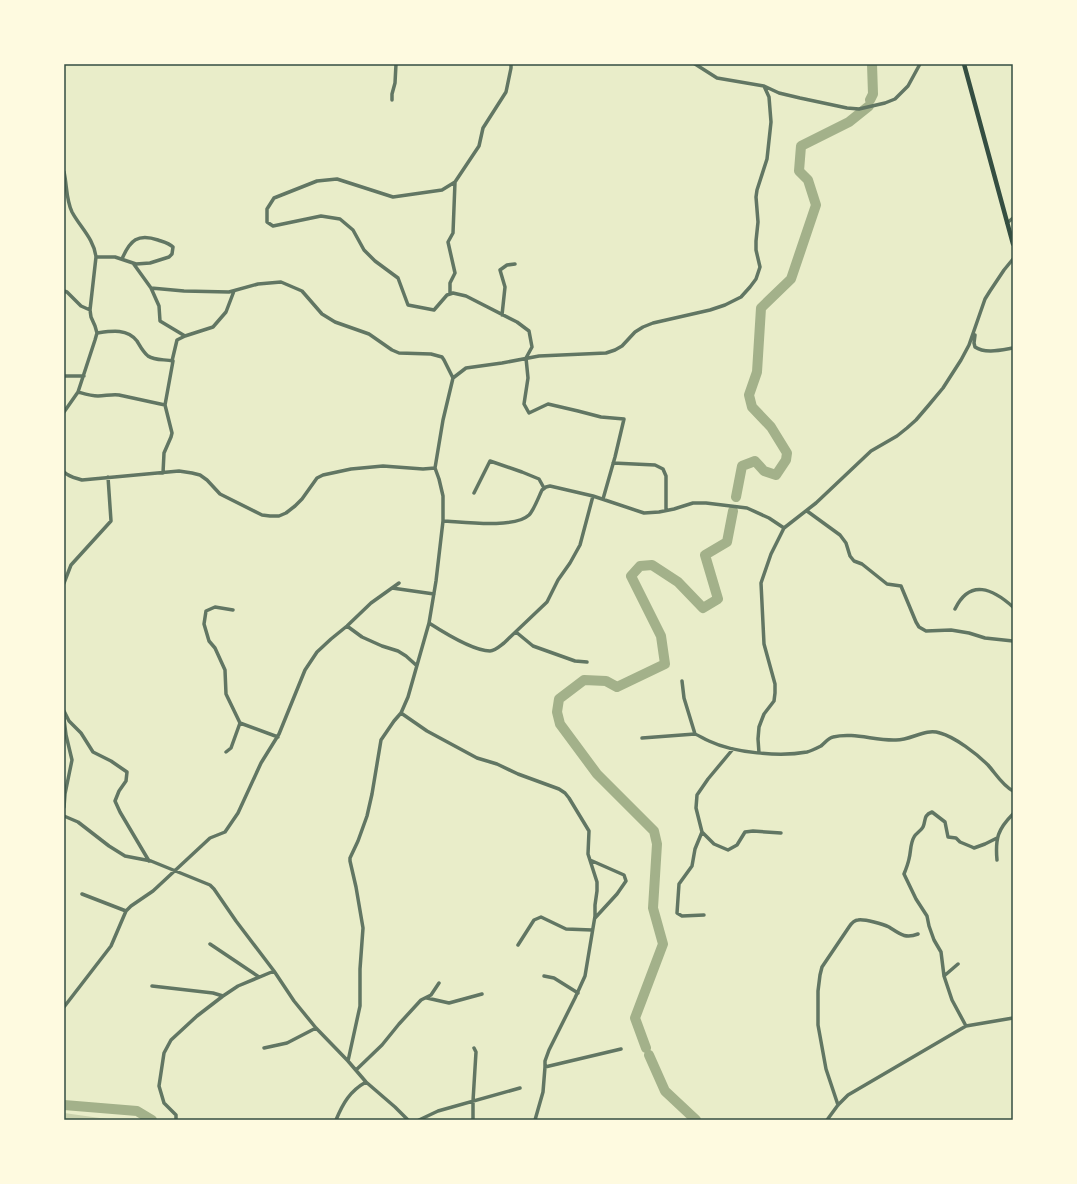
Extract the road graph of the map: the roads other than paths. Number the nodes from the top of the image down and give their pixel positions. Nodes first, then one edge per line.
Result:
1 (396, 64) edge
2 (511, 64) edge
3 (695, 64) edge
4 (920, 64) edge
5 (964, 64) edge
6 (764, 86) junction
7 (392, 100) dead end
8 (64, 172) edge
9 (454, 182) junction
10 (1013, 218) edge
11 (1008, 223) junction
12 (1013, 244) edge
13 (96, 256) junction
14 (122, 259) junction
15 (1013, 259) edge
16 (133, 263) junction
17 (515, 264) dead end
18 (151, 288) junction
19 (64, 291) edge
20 (234, 291) junction
21 (450, 294) junction
22 (90, 310) junction
23 (502, 315) junction
24 (976, 328) junction
25 (97, 333) junction
26 (185, 336) junction
27 (1013, 348) edge
28 (526, 358) junction
29 (172, 361) junction
30 (64, 376) edge
31 (84, 376) junction
32 (453, 378) junction
33 (78, 392) junction
34 (165, 405) junction
35 (64, 412) edge
36 (613, 463) junction
37 (435, 468) junction
38 (64, 472) edge
39 (163, 472) junction
40 (108, 477) junction
41 (544, 488) junction
42 (474, 493) dead end
43 (593, 496) junction
44 (603, 499) junction
45 (666, 510) junction
46 (807, 511) junction
47 (443, 521) junction
48 (784, 528) junction
49 (64, 583) edge
50 (399, 583) dead end
51 (392, 588) junction
52 (434, 594) junction
53 (1013, 607) edge
54 (955, 609) dead end
55 (233, 610) dead end
56 (429, 623) junction
57 (347, 626) junction
58 (516, 632) junction
59 (1013, 641) edge
60 (587, 662) dead end
61 (416, 665) junction
62 (682, 681) dead end
63 (64, 711) edge
64 (401, 713) junction
65 (64, 719) edge
66 (240, 723) junction
67 (695, 734) junction
68 (278, 737) junction
69 (642, 738) dead end
70 (733, 749) junction
71 (226, 752) dead end
72 (759, 753) junction
73 (1013, 791) edge
74 (64, 807) edge
75 (1013, 814) edge
76 (64, 816) edge
77 (702, 832) junction
78 (781, 833) dead end
79 (997, 838) junction
80 (590, 860) junction
81 (998, 860) dead end
82 (149, 861) junction
83 (175, 871) junction
84 (82, 894) dead end
85 (126, 911) junction
86 (704, 915) dead end
87 (594, 919) junction
88 (592, 930) junction
89 (918, 934) dead end
90 (210, 944) dead end
91 (518, 945) dead end
92 (958, 964) dead end
93 (274, 971) junction
94 (544, 976) dead end
95 (944, 976) junction
96 (259, 977) junction
97 (439, 983) dead end
98 (152, 986) dead end
99 (578, 993) junction
100 (482, 994) dead end
101 (223, 996) junction
102 (427, 998) junction
103 (64, 1007) edge
104 (1013, 1018) edge
105 (966, 1026) junction
106 (316, 1028) junction
107 (264, 1048) dead end
108 (474, 1048) dead end
109 (620, 1050) dead end
110 (348, 1060) junction
111 (545, 1067) junction
112 (356, 1070) junction
113 (366, 1082) junction
114 (520, 1088) dead end
115 (472, 1101) junction
116 (838, 1105) junction
117 (176, 1120) edge
118 (336, 1120) edge
119 (408, 1120) edge
120 (419, 1120) edge
121 (473, 1120) edge
122 (535, 1120) edge
123 (827, 1120) edge

1 - 7 street
2 - 9 street
3 - 6 street
4 - 6 street
5 - 11 main road
6 - 28 street
8 - 13 street
9 - 21 street
9 - 21 street
10 - 11 street
11 - 12 main road
13 - 14 street
13 - 22 street
14 - 16 street
14 - 16 street
15 - 24 street
16 - 18 street
17 - 23 street
18 - 20 street
18 - 26 street
19 - 22 street
20 - 26 street
20 - 32 street
21 - 23 street
22 - 25 street
23 - 28 street
24 - 27 street
24 - 46 street
25 - 29 street
25 - 31 street
26 - 29 street
28 - 32 street
28 - 36 street
29 - 34 street
30 - 31 street
31 - 33 street
32 - 37 street
33 - 34 street
33 - 35 street
34 - 39 street
36 - 44 street
36 - 45 street
37 - 39 street
37 - 47 street
38 - 40 street
39 - 40 street
40 - 49 street
41 - 42 street
41 - 43 street
41 - 47 street
43 - 44 street
43 - 58 street
44 - 45 street
45 - 48 street
46 - 48 street
46 - 59 street
47 - 52 street
48 - 72 street
50 - 51 street
51 - 52 street
51 - 57 street
52 - 56 street
53 - 54 street
55 - 66 street
56 - 58 street
56 - 61 street
57 - 61 street
57 - 68 street
58 - 60 street
61 - 64 street
62 - 67 street
63 - 82 street
64 - 80 street
64 - 110 street
65 - 74 street
66 - 68 street
66 - 71 street
67 - 69 street
67 - 70 street
68 - 83 street
70 - 72 street
70 - 77 street
72 - 73 street
75 - 79 street
76 - 82 street
77 - 78 street
77 - 86 street
79 - 81 street
79 - 95 street
80 - 87 street
80 - 87 street
82 - 83 street
83 - 85 street
83 - 93 street
84 - 85 street
85 - 103 street
87 - 88 street
88 - 91 street
88 - 99 street
89 - 116 street
90 - 96 street
92 - 95 street
93 - 96 street
93 - 106 street
94 - 99 street
95 - 105 street
96 - 101 street
97 - 102 street
98 - 101 street
99 - 111 street
100 - 102 street
101 - 117 street
102 - 112 street
104 - 105 street
105 - 116 street
106 - 107 street
106 - 110 street
108 - 115 street
109 - 111 street
110 - 112 street
111 - 122 street
112 - 113 street
113 - 118 street
113 - 119 street
114 - 115 street
115 - 120 street
115 - 121 street
116 - 123 street

